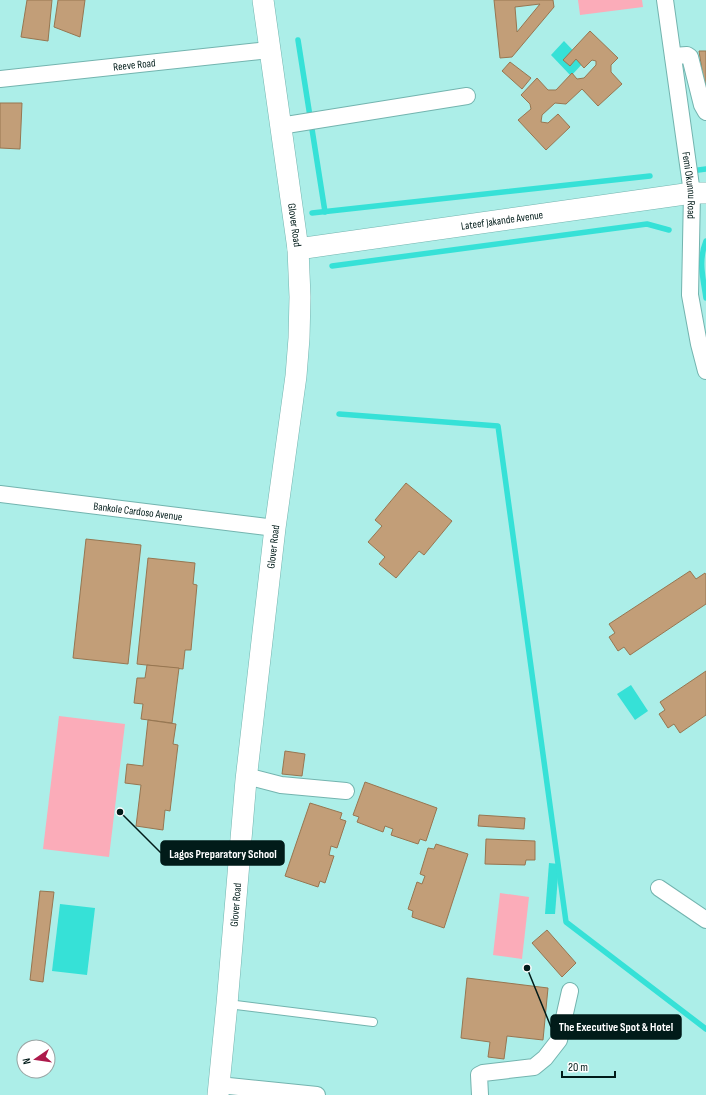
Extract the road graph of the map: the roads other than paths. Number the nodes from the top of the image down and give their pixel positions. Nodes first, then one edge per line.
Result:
1 (263, 0) edge
2 (665, 0) edge
3 (269, 50) junction
4 (673, 56) junction
5 (0, 79) edge
6 (467, 96) dead end
7 (706, 112) edge
8 (280, 126) junction
9 (699, 193) edge
10 (298, 249) junction
11 (706, 371) edge
12 (0, 494) edge
13 (275, 528) junction
14 (246, 776) junction
15 (346, 790) dead end
16 (659, 888) dead end
17 (706, 920) edge
18 (570, 991) dead end
19 (227, 1004) junction
20 (373, 1022) dead end
21 (219, 1090) edge
22 (317, 1095) edge
23 (480, 1095) edge

1 - 3 street, Glover Road
2 - 4 street, Femi Okunnu Road
3 - 5 street, Reeve Road
3 - 8 street, Glover Road
4 - 7 street
4 - 9 street, Femi Okunnu Road
6 - 8 street
8 - 10 street, Glover Road
9 - 10 street, Lateef Jakande Avenue
9 - 11 street, Femi Okunnu Road
10 - 13 street, Glover Road
12 - 13 street, Bankole Cardoso Avenue
13 - 14 street, Glover Road
14 - 15 street
14 - 19 street, Glover Road
16 - 17 street
18 - 23 street
19 - 20 lane
19 - 21 street, Glover Road
21 - 22 street

